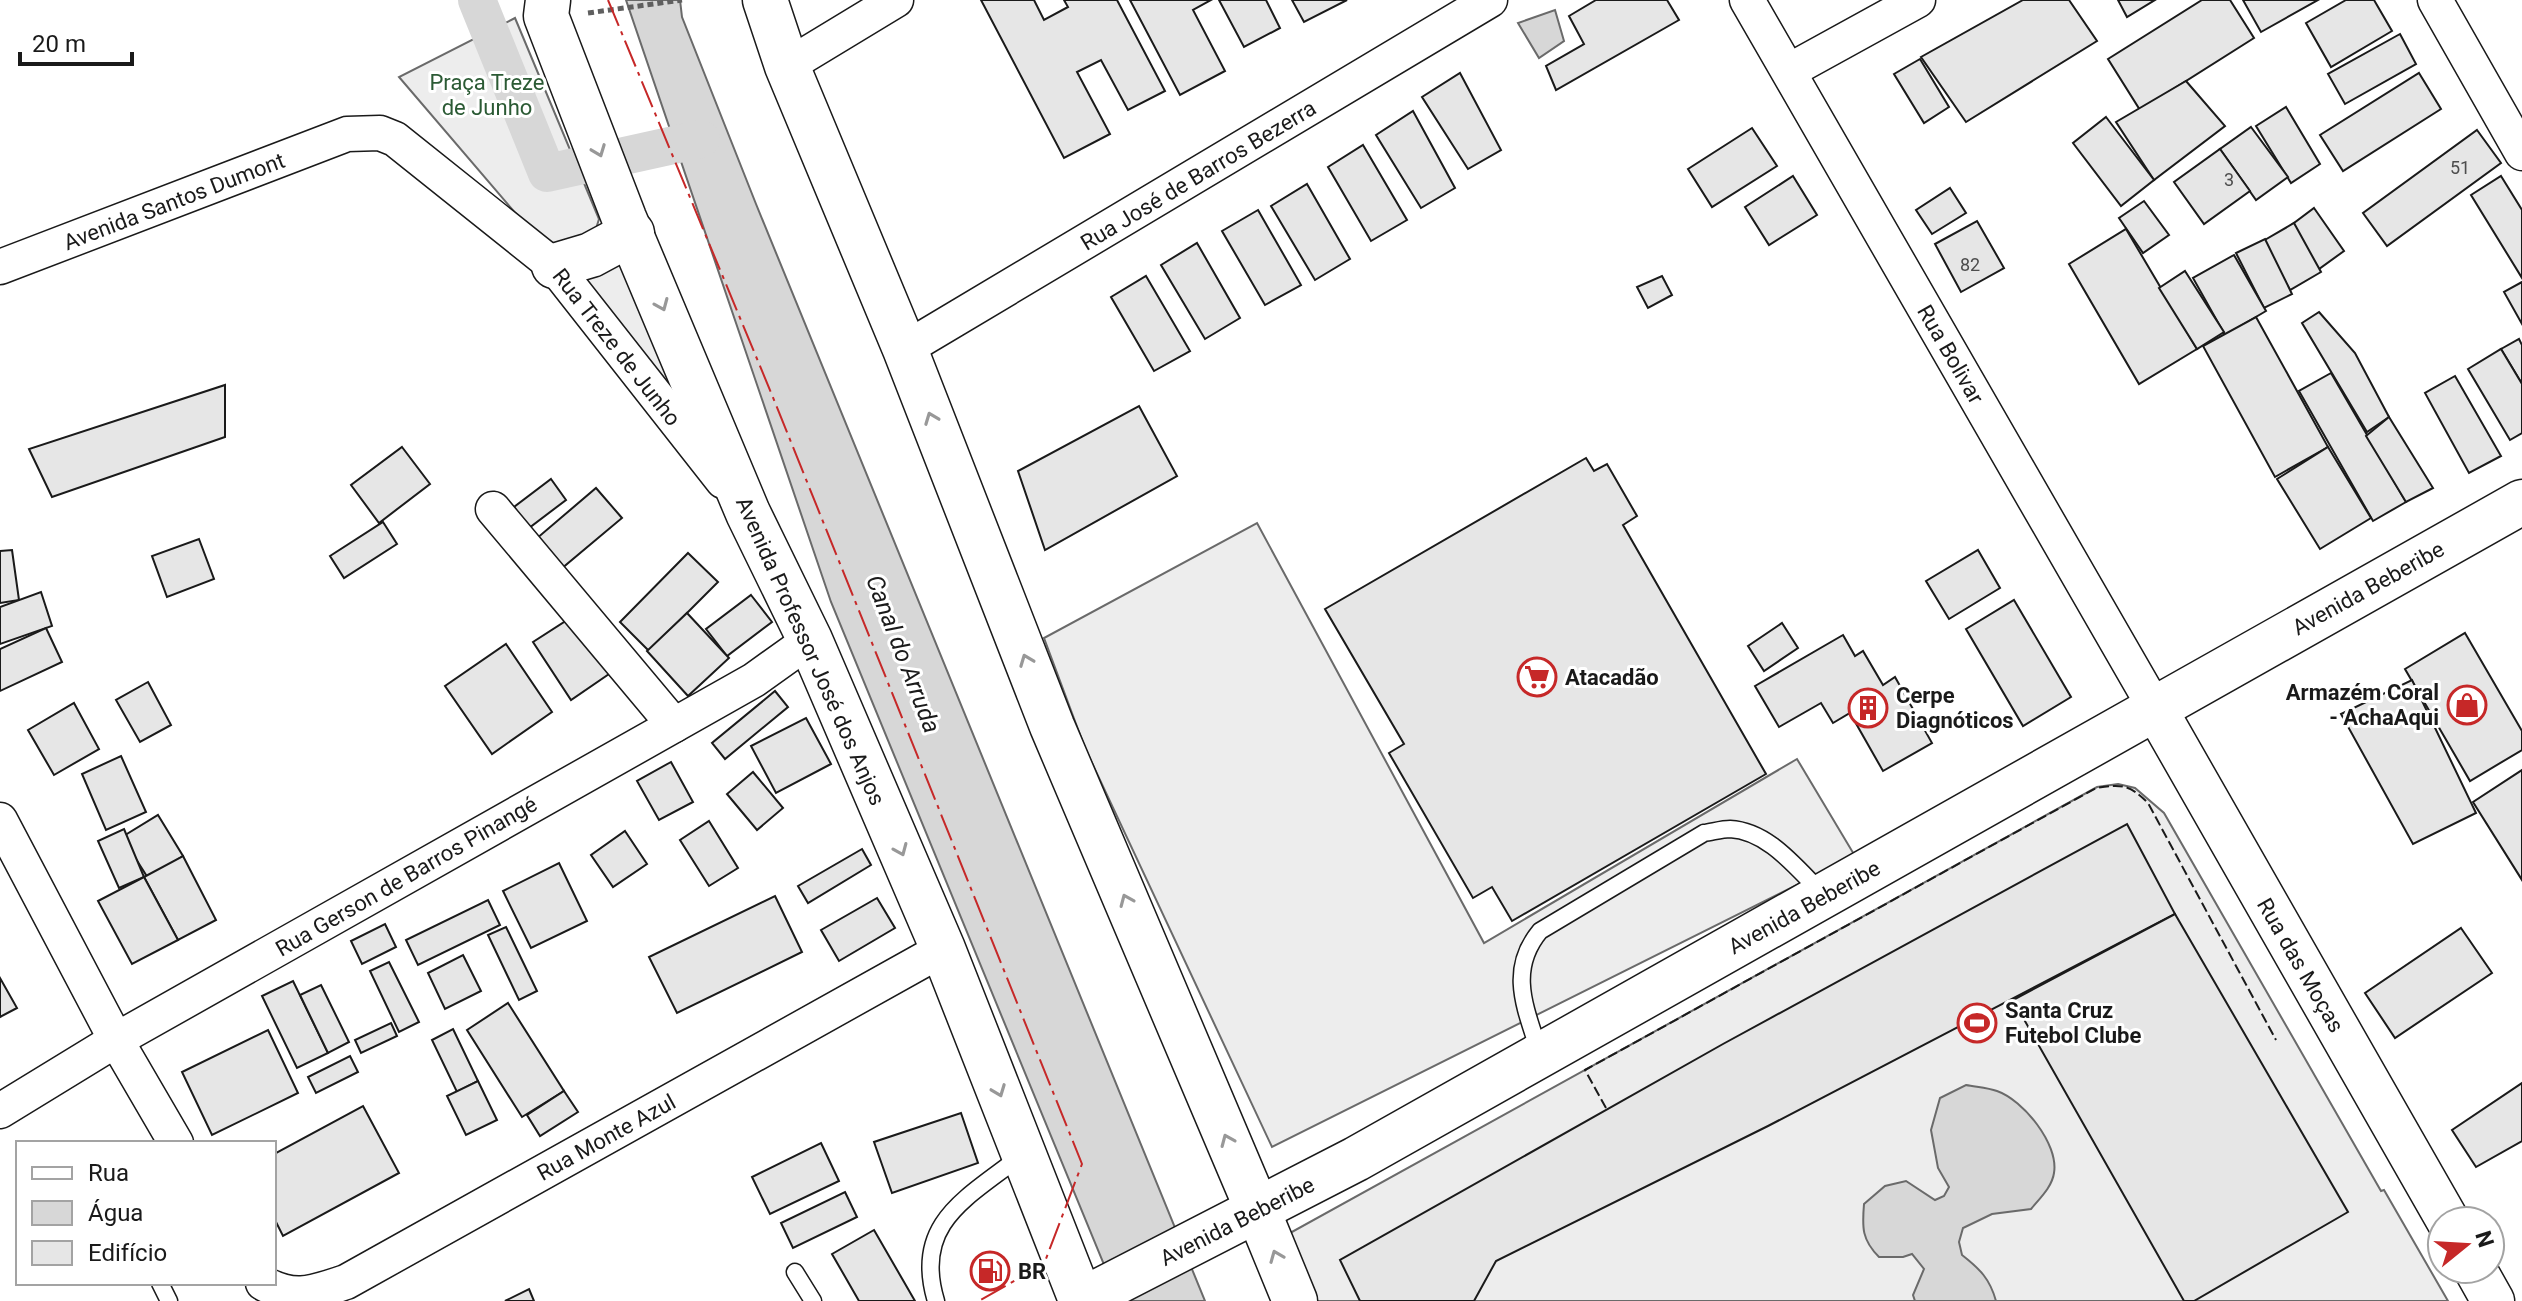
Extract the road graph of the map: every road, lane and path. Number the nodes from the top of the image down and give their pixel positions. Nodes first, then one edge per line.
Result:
1 (682, 0) edge
2 (765, 0) edge
3 (896, 0) edge
4 (1490, 0) edge
5 (1747, 0) edge
6 (1918, 0) edge
7 (2435, 0) edge
8 (545, 5) edge
9 (597, 12) dead end
10 (787, 66) junction
11 (1789, 71) junction
12 (347, 134) joint
13 (2522, 153) edge
14 (628, 225) junction
15 (554, 266) junction
16 (0, 267) edge
17 (905, 349) junction
18 (2522, 502) edge
19 (493, 509) dead end
20 (748, 513) junction
21 (810, 640) junction
22 (2155, 708) junction
23 (674, 725) junction
24 (0, 820) edge
25 (1824, 895) junction
26 (943, 949) junction
27 (116, 1040) junction
28 (1540, 1054) junction
29 (0, 1111) edge
30 (175, 1141) edge
31 (1023, 1154) junction
32 (2439, 1205) edge
33 (1258, 1211) junction
34 (795, 1272) dead end
35 (266, 1285) edge
36 (1087, 1297) edge
37 (813, 1301) edge
38 (936, 1301) edge
39 (1295, 1301) edge

1 - 9 path
2 - 10 main road
3 - 10 street
4 - 17 street, Rua José de Barros Bezerra
5 - 11 street, Rua Bolivar
6 - 11 street
7 - 13 street
8 -> 14 main road, Avenida Professor José dos Anjos
10 - 17 main road
11 - 22 street, Rua Bolivar
12 - 15 street, Rua Treze de Junho
12 - 16 street, Avenida Santos Dumont
14 - 15 main road
14 -> 20 main road, Avenida Professor José dos Anjos
15 - 20 street, Rua Treze de Junho
33 -> 17 main road
18 - 22 main road, Avenida Beberibe
19 - 23 street
20 - 21 main road, Avenida Professor José dos Anjos
21 - 23 street, Rua Gerson de Barros Pinangé
21 -> 26 main road, Avenida Professor José dos Anjos
22 - 25 main road, Avenida Beberibe
22 - 32 street, Rua das Moças
23 - 27 street, Rua Gerson de Barros Pinangé
24 - 27 street
25 - 28 main road, Avenida Beberibe
25 - 28 lane
26 -> 31 main road, Avenida Professor José dos Anjos
26 - 35 street, Rua Monte Azul
27 - 29 street, Rua Gerson de Barros Pinangé
27 - 30 street
28 - 33 main road, Avenida Beberibe
31 - 36 main road, Avenida Professor José dos Anjos
31 - 38 lane
33 - 36 main road, Avenida Beberibe
39 -> 33 main road
34 - 37 lane

